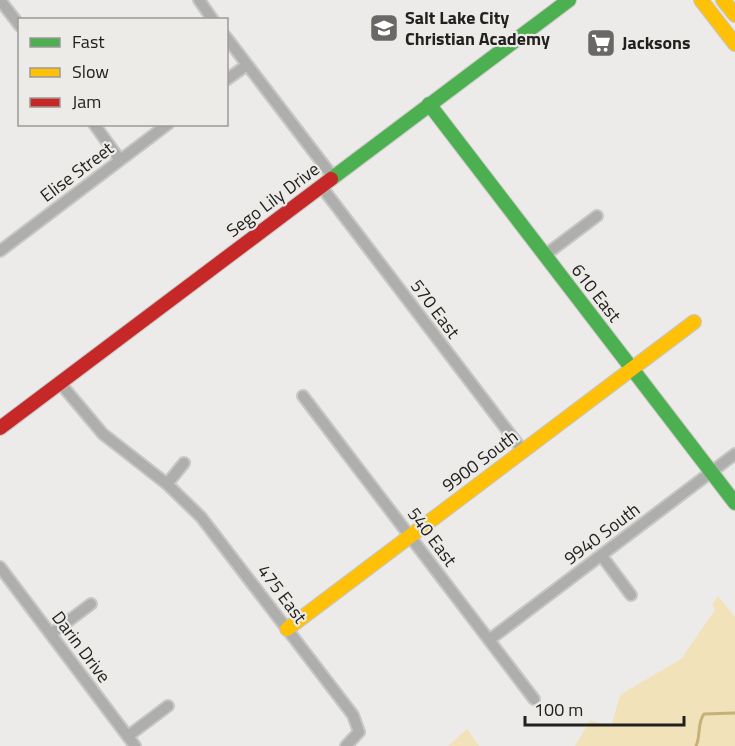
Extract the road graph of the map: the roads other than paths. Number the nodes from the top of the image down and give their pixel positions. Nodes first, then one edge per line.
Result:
1 (0, 0) edge
2 (199, 0) edge
3 (569, 0) edge
4 (701, 0) edge
5 (723, 0) edge
6 (735, 15) edge
7 (212, 18) edge
8 (18, 23) edge
9 (228, 40) edge
10 (735, 44) edge
11 (247, 65) junction
12 (228, 79) edge
13 (429, 104) junction
14 (95, 126) edge
15 (165, 126) edge
16 (120, 160) junction
17 (333, 177) junction
18 (321, 186) junction
19 (597, 216) dead end
20 (2, 245) edge
21 (544, 255) junction
22 (694, 322) dead end
23 (632, 369) junction
24 (60, 383) junction
25 (303, 396) dead end
26 (0, 428) edge
27 (523, 451) junction
28 (735, 454) edge
29 (184, 463) dead end
30 (711, 472) junction
31 (167, 484) junction
32 (735, 503) edge
33 (410, 536) junction
34 (601, 555) junction
35 (0, 567) edge
36 (631, 595) dead end
37 (91, 604) dead end
38 (287, 629) junction
39 (51, 634) junction
40 (489, 640) junction
41 (534, 699) dead end
42 (168, 706) dead end
43 (128, 736) junction
44 (135, 746) edge
45 (346, 746) edge

1 - 8 street
2 - 7 street
3 - 13 street, Sego Lily Drive
4 - 10 street
5 - 6 street
9 - 11 street
11 - 12 street
11 - 17 street
13 - 17 street, Sego Lily Drive
13 - 21 street, 610 East
14 - 16 street
15 - 16 street, Elise Street
16 - 20 street, Elise Street
17 - 18 street, Sego Lily Drive
18 - 24 street, Sego Lily Drive
18 - 27 street, 570 East
19 - 21 street
21 - 23 street, 610 East
22 - 23 street, 9900 South
23 - 27 street, 9900 South
23 - 30 street, 610 East
24 - 26 street, Sego Lily Drive
24 - 31 street, 475 East
25 - 33 street, 540 East
27 - 33 street, 9900 South
28 - 30 street, 9940 South
29 - 31 street
30 - 32 street, 610 East
30 - 34 street, 9940 South
31 - 38 street, 475 East
33 - 38 street, 9900 South
33 - 40 street, 540 East
34 - 36 street
34 - 40 street, 9940 South
35 - 39 street, Darin Drive
37 - 39 street
38 - 45 street, 475 East
39 - 43 street, Darin Drive
40 - 41 street, 540 East
42 - 43 street
43 - 44 street, Darin Drive

